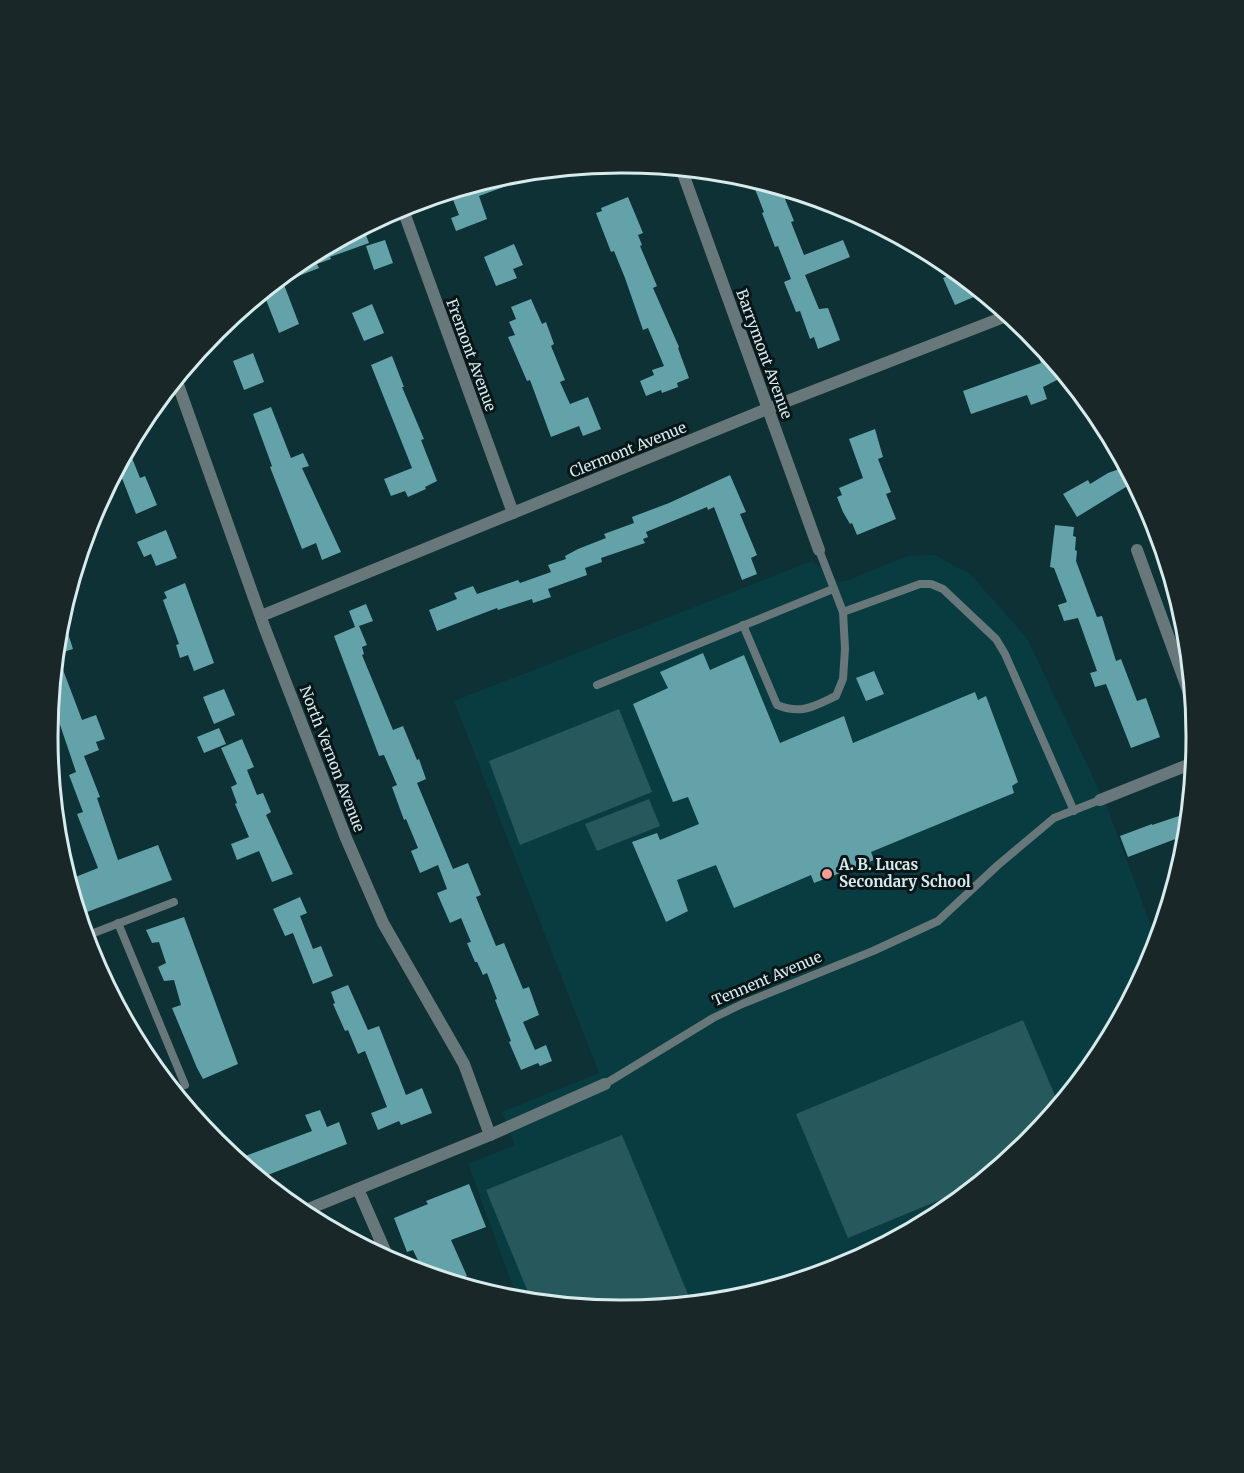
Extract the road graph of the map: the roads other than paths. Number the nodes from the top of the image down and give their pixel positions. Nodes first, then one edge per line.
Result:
1 (684, 177) edge
2 (405, 216) edge
3 (1000, 319) edge
4 (179, 388) edge
5 (767, 409) junction
6 (513, 513) junction
7 (819, 550) joint
8 (1137, 550) dead end
9 (833, 588) junction
10 (843, 612) junction
11 (261, 616) junction
12 (743, 626) junction
13 (1182, 673) edge
14 (597, 685) dead end
15 (1184, 767) edge
16 (1100, 801) joint
17 (1074, 811) junction
18 (174, 902) dead end
19 (118, 923) junction
20 (94, 933) edge
21 (604, 1084) joint
22 (185, 1085) dead end
23 (490, 1135) junction
24 (357, 1189) junction
25 (313, 1207) edge
26 (383, 1247) edge

1 - 5 street, Barrymont Avenue
2 - 6 street, Fremont Avenue
3 - 5 street, Clermont Avenue
4 - 11 street, North Vernon Avenue
5 - 6 street, Clermont Avenue
5 - 7 street, Barrymont Avenue
6 - 11 street, Clermont Avenue
7 - 9 lane
8 - 13 street
9 - 10 lane
9 - 12 lane
10 - 12 lane
10 - 17 lane
11 - 23 street, North Vernon Avenue
12 - 14 lane
15 - 16 street, Tennent Avenue
16 - 17 lane, Tennent Avenue
17 - 21 lane, Tennent Avenue
18 - 19 lane
19 - 20 lane
19 - 22 lane
21 - 23 street, Tennent Avenue
23 - 24 street, Tennent Avenue
24 - 25 street, Tennent Avenue
24 - 26 street

